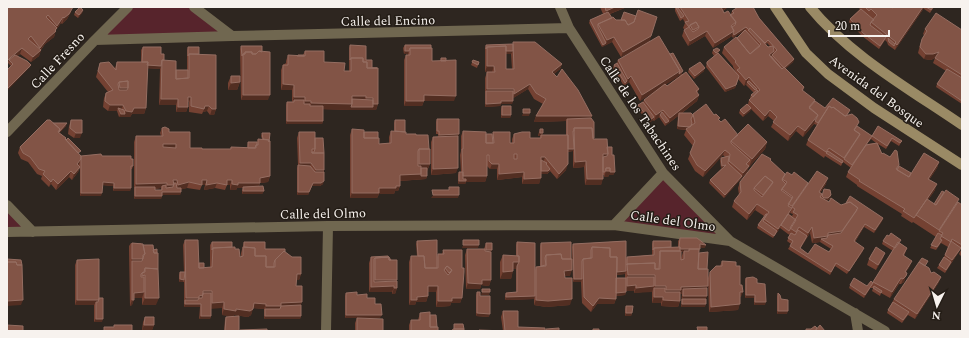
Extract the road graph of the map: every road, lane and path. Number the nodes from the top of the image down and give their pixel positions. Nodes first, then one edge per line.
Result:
1 (128, 7) edge
2 (194, 7) edge
3 (560, 7) edge
4 (775, 7) edge
5 (810, 7) edge
6 (569, 28) junction
7 (232, 36) junction
8 (94, 40) junction
9 (962, 125) edge
10 (7, 132) edge
11 (962, 165) edge
12 (663, 173) junction
13 (7, 205) edge
14 (614, 225) junction
15 (328, 226) junction
16 (7, 232) edge
17 (33, 232) junction
18 (730, 241) junction
19 (855, 313) junction
20 (326, 331) edge
21 (858, 331) edge
22 (885, 331) edge

1 - 8 street, Calle Fresno
2 - 7 street
3 - 6 street, Calle de los Tabachines
4 - 11 street, Avenida del Bosque
5 - 9 street, Avenida del Bosque
6 - 7 street, Calle del Encino
6 - 12 street, Calle de los Tabachines
7 - 8 street, Calle del Encino
8 - 10 street, Calle Fresno
12 - 14 street, Calle del Olmo
12 - 18 street, Calle de los Tabachines
13 - 17 street
14 - 15 street, Calle del Olmo
14 - 18 street, Calle del Olmo
15 - 17 street, Calle del Olmo
15 - 20 street
16 - 17 street, Calle del Olmo
18 - 19 street, Calle de los Tabachines
19 - 21 street
19 - 22 street, Calle de los Tabachines

